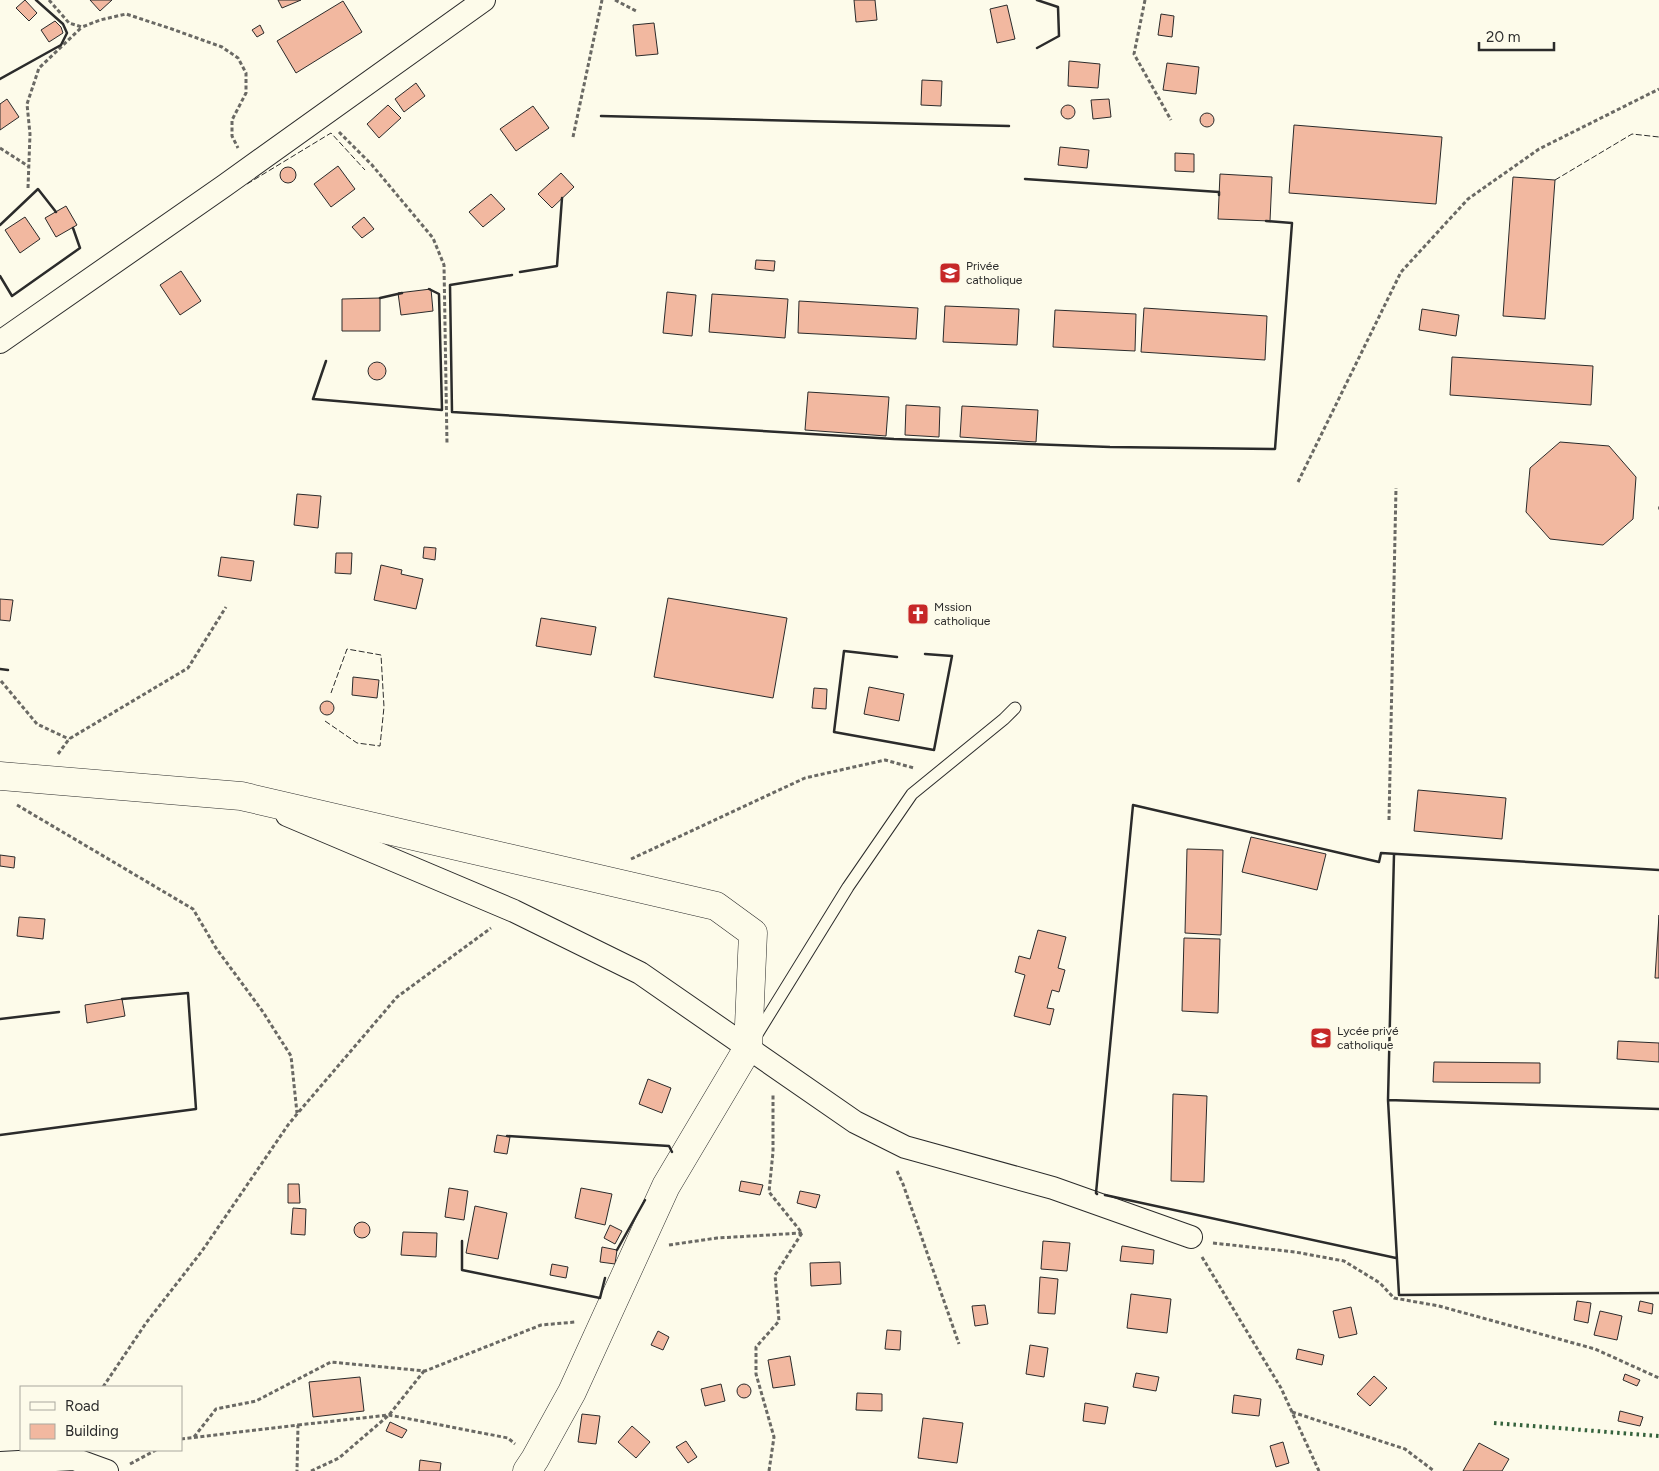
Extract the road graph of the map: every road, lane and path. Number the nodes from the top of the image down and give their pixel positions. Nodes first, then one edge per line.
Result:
1 (49, 0) edge
2 (484, 0) edge
3 (602, 0) edge
4 (615, 0) edge
5 (1145, 0) edge
6 (638, 12) dead end
7 (82, 27) junction
8 (1659, 89) edge
9 (323, 115) junction
10 (1171, 120) dead end
11 (573, 138) dead end
12 (0, 148) edge
13 (28, 166) junction
14 (249, 168) junction
15 (28, 188) dead end
16 (0, 342) edge
17 (447, 444) dead end
18 (1298, 482) dead end
19 (1396, 488) dead end
20 (226, 607) dead end
21 (1, 681) edge
22 (1015, 708) dead end
23 (70, 739) junction
24 (936, 773) junction
25 (0, 776) edge
26 (37, 779) junction
27 (241, 796) junction
28 (17, 805) dead end
29 (1389, 820) dead end
30 (628, 861) dead end
31 (514, 912) junction
32 (748, 1048) junction
33 (773, 1065) junction
34 (298, 1114) junction
35 (880, 1134) junction
36 (802, 1233) junction
37 (1191, 1237) junction
38 (637, 1250) junction
39 (606, 1319) junction
40 (959, 1344) dead end
41 (425, 1371) junction
42 (1659, 1378) edge
43 (104, 1386) edge
44 (1292, 1412) junction
45 (389, 1414) junction
46 (298, 1425) junction
47 (194, 1437) junction
48 (182, 1439) edge
49 (154, 1451) edge
50 (0, 1463) edge
51 (531, 1465) edge
52 (116, 1469) edge
53 (297, 1471) edge
54 (311, 1471) edge
55 (769, 1471) edge
56 (1319, 1471) edge
57 (1434, 1471) edge

1 - 7 path
2 - 9 street
3 - 11 path
4 - 6 path
5 - 10 path
7 - 13 path
7 - 14 path
8 - 18 path
9 - 14 street
9 - 17 path
12 - 13 path
13 - 15 path
14 - 16 street
19 - 29 path
20 - 23 path
21 - 23 path
22 - 24 lane
23 - 26 path
24 - 30 path
24 - 32 lane
25 - 26 street
26 - 27 street
27 - 31 street
27 - 32 street
28 - 34 path
31 - 32 street
31 - 34 path
32 - 33 street
32 - 38 street
33 - 35 street
33 - 36 path
34 - 43 path
35 - 37 street
35 - 40 path
36 - 38 path
36 - 55 path
37 - 42 path
37 - 44 path
38 - 39 street
39 - 41 path
39 - 51 street
41 - 45 path
41 - 47 path
44 - 56 path
44 - 57 path
45 - 46 path
45 - 51 path
45 - 54 path
46 - 47 path
46 - 53 path
47 - 48 path
49 - 52 path
50 - 52 street

